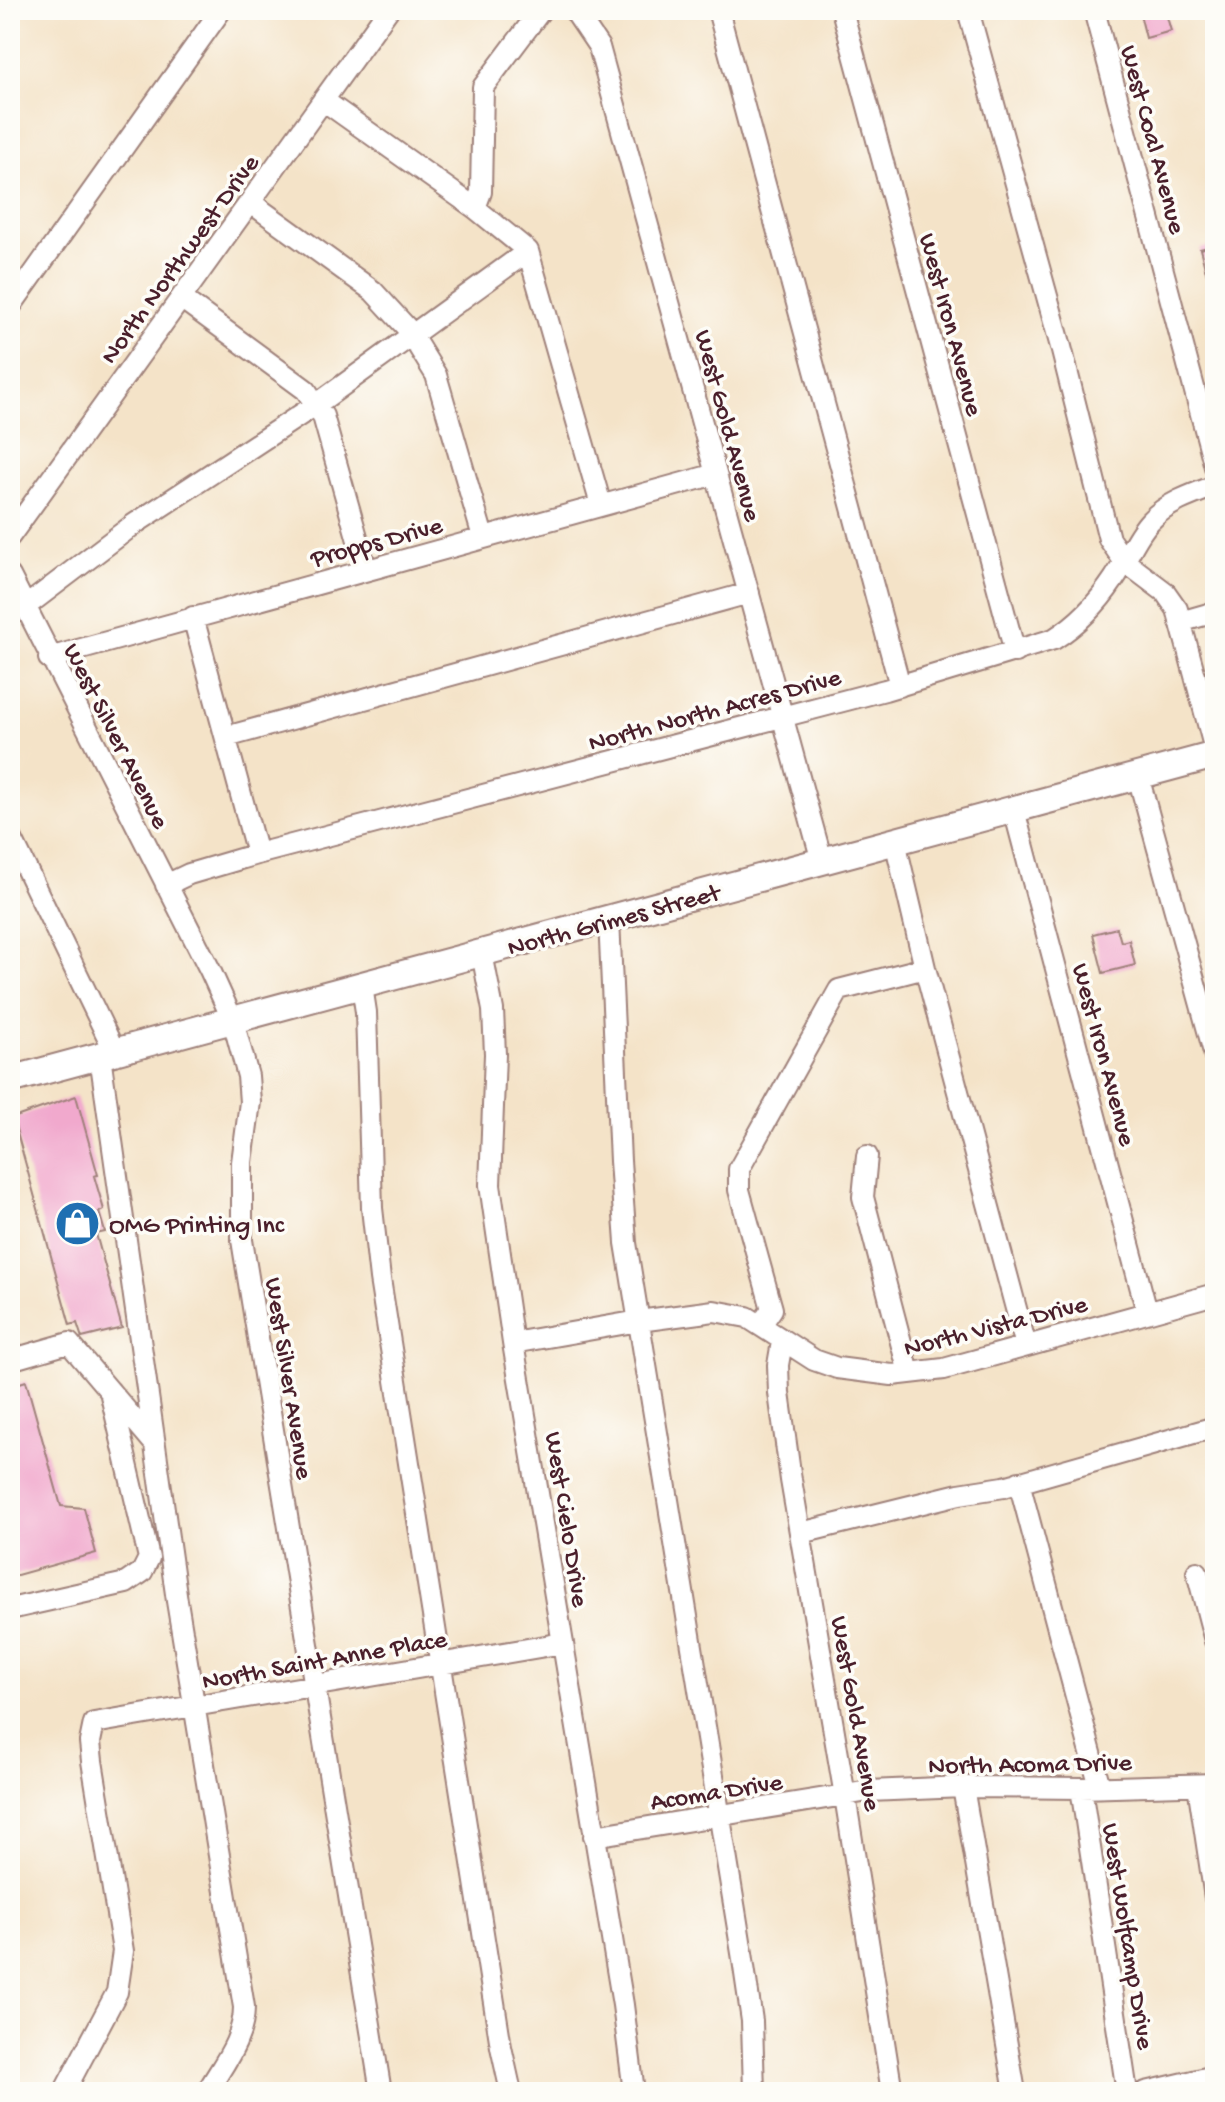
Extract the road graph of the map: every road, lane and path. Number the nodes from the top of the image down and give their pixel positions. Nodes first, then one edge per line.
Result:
1 (221, 10) edge
2 (388, 10) edge
3 (541, 10) edge
4 (574, 10) edge
5 (718, 10) edge
6 (842, 10) edge
7 (968, 10) edge
8 (1094, 10) edge
9 (323, 100) junction
10 (250, 202) junction
11 (475, 208) junction
12 (528, 251) junction
13 (181, 298) junction
14 (10, 307) edge
15 (411, 333) junction
16 (317, 404) junction
17 (1215, 467) edge
18 (716, 474) junction
19 (1215, 486) edge
20 (601, 505) junction
21 (10, 536) edge
22 (483, 537) junction
23 (1124, 561) junction
24 (366, 569) junction
25 (10, 576) edge
26 (749, 593) junction
27 (25, 607) junction
28 (1215, 612) edge
29 (193, 617) junction
30 (1180, 622) junction
31 (1015, 652) junction
32 (49, 658) junction
33 (900, 686) junction
34 (782, 717) junction
35 (226, 737) junction
36 (1215, 752) edge
37 (1138, 776) junction
38 (1014, 810) junction
39 (10, 835) edge
40 (895, 841) junction
41 (257, 854) junction
42 (822, 861) junction
43 (166, 885) junction
44 (609, 919) junction
45 (482, 953) junction
46 (925, 968) junction
47 (362, 986) junction
48 (233, 1021) junction
49 (108, 1054) junction
50 (1215, 1056) edge
51 (10, 1080) edge
52 (867, 1156) dead end
53 (1215, 1294) edge
54 (1147, 1312) junction
55 (639, 1321) junction
56 (761, 1325) junction
57 (782, 1342) junction
58 (513, 1343) junction
59 (1026, 1346) junction
60 (10, 1360) edge
61 (909, 1373) junction
62 (110, 1391) junction
63 (1215, 1427) edge
64 (154, 1443) junction
65 (1019, 1482) junction
66 (801, 1533) junction
67 (1197, 1572) dead end
68 (10, 1609) edge
69 (1215, 1641) edge
70 (563, 1643) junction
71 (441, 1664) junction
72 (315, 1684) junction
73 (195, 1706) junction
74 (1206, 1784) edge
75 (963, 1787) junction
76 (1090, 1788) junction
77 (845, 1796) junction
78 (721, 1815) junction
79 (594, 1836) junction
80 (1215, 1898) edge
81 (1215, 2076) edge
82 (64, 2092) edge
83 (207, 2092) edge
84 (381, 2092) edge
85 (511, 2092) edge
86 (634, 2092) edge
87 (754, 2092) edge
88 (892, 2092) edge
89 (1015, 2092) edge
90 (1127, 2092) edge
91 (1146, 2092) edge

1 - 14 street
2 - 9 street, North Northwest Drive
3 - 11 street
4 - 18 street, West Gold Avenue
5 - 33 street
6 - 31 street, West Iron Avenue
7 - 23 street
8 - 17 street, West Coal Avenue
9 - 10 street, North Northwest Drive
9 - 11 street
10 - 13 street, North Northwest Drive
10 - 15 street
11 - 12 street
12 - 15 street
12 - 20 street
13 - 16 street
13 - 21 street, North Northwest Drive
15 - 16 street
15 - 22 street
16 - 24 street
16 - 27 street
18 - 20 street, Propps Drive
18 - 26 street, West Gold Avenue
19 - 23 street, North North Acres Drive
20 - 22 street, Propps Drive
22 - 24 street, Propps Drive
23 - 30 street
23 - 31 street, North North Acres Drive
24 - 29 street, Propps Drive
25 - 27 street, West Silver Avenue
26 - 34 street, West Gold Avenue
26 - 35 street
27 - 32 street, West Silver Avenue
28 - 30 street
29 - 32 street, Propps Drive
29 - 35 street
30 - 36 street
31 - 33 street, North North Acres Drive
32 - 43 street, West Silver Avenue
33 - 34 street, North North Acres Drive
34 - 41 street, North North Acres Drive
34 - 42 street, West Gold Avenue
35 - 41 street
36 - 37 main road, North Grimes Street
37 - 38 main road, North Grimes Street
37 - 50 street
38 - 40 main road, North Grimes Street
38 - 54 street, West Iron Avenue
39 - 49 street
40 - 42 main road, North Grimes Street
40 - 46 street
41 - 43 street, North North Acres Drive
42 - 44 main road, North Grimes Street
43 - 48 street, West Silver Avenue
44 - 45 main road, North Grimes Street
44 - 55 street
45 - 47 main road, North Grimes Street
45 - 58 street, West Cielo Drive
46 - 56 street
46 - 59 street
47 - 48 main road, North Grimes Street
47 - 71 street
48 - 49 main road, North Grimes Street
48 - 72 street, West Silver Avenue
49 - 51 main road, North Grimes Street
49 - 64 street
52 - 61 street
53 - 54 street, North Vista Drive
54 - 59 street, North Vista Drive
55 - 56 street, North Vista Drive
55 - 58 street, North Vista Drive
55 - 78 street
56 - 57 street, North Vista Drive
57 - 61 street, North Vista Drive
57 - 66 street, West Gold Avenue
58 - 70 street, West Cielo Drive
59 - 61 street, North Vista Drive
60 - 62 street
62 - 64 street
62 - 68 street
63 - 65 street
64 - 73 street
65 - 66 street
65 - 76 street, West Wolfcamp Drive
66 - 77 street, West Gold Avenue
67 - 69 street
70 - 71 street, North Saint Anne Place
70 - 79 street, West Cielo Drive
71 - 72 street, North Saint Anne Place
71 - 85 street
72 - 73 street, North Saint Anne Place
72 - 84 street, West Silver Avenue
73 - 82 street, North Saint Anne Place
73 - 83 street
74 - 76 street, North Acoma Drive
74 - 80 street
75 - 76 street, North Acoma Drive
75 - 77 street, North Acoma Drive
75 - 89 street
76 - 90 street, West Wolfcamp Drive
77 - 78 street, Acoma Drive
77 - 88 street, West Gold Avenue
78 - 79 street, Acoma Drive
78 - 87 street
79 - 86 street, West Cielo Drive
81 - 91 street

